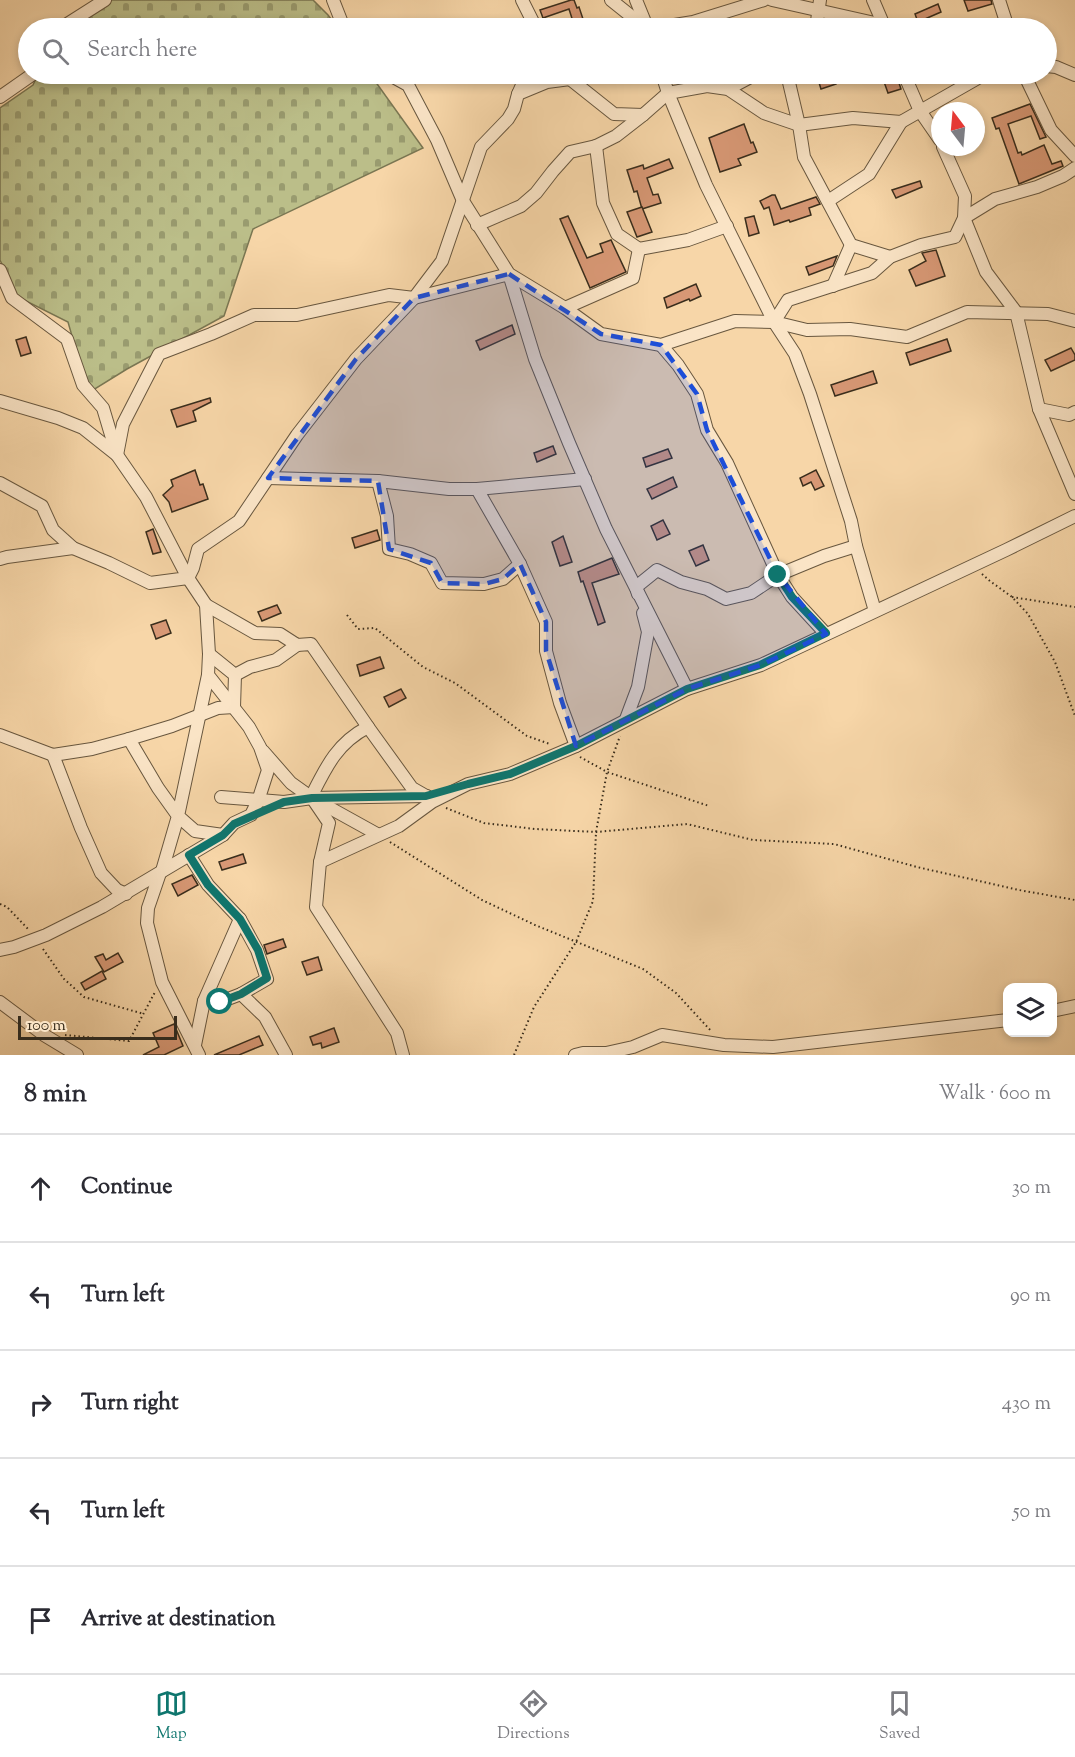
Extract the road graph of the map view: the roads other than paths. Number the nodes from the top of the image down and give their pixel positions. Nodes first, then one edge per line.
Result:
1 (105, 0) edge
2 (333, 0) edge
3 (522, 0) edge
4 (611, 0) edge
5 (636, 0) edge
6 (764, 0) edge
7 (772, 0) edge
8 (795, 0) edge
9 (873, 0) edge
10 (999, 0) edge
11 (739, 5) edge
12 (820, 6) edge
13 (77, 18) edge
14 (340, 18) edge
15 (531, 18) edge
16 (634, 18) edge
17 (643, 18) edge
18 (704, 18) edge
19 (857, 18) edge
20 (880, 18) edge
21 (1005, 18) edge
22 (1057, 67) edge
23 (1075, 75) edge
24 (19, 84) edge
25 (406, 84) edge
26 (522, 84) edge
27 (542, 84) edge
28 (578, 84) edge
29 (665, 84) edge
30 (737, 84) edge
31 (790, 84) edge
32 (908, 84) edge
33 (967, 84) edge
34 (1029, 84) edge
35 (728, 89) junction
36 (668, 93) junction
37 (518, 94) junction
38 (0, 97) edge
39 (920, 111) junction
40 (643, 115) junction
41 (902, 122) junction
42 (800, 125) junction
43 (931, 127) edge
44 (596, 146) junction
45 (947, 156) edge
46 (1075, 156) edge
47 (1075, 168) edge
48 (463, 201) junction
49 (828, 201) junction
50 (964, 218) junction
51 (477, 225) junction
52 (727, 226) junction
53 (851, 245) junction
54 (639, 249) junction
55 (891, 257) junction
56 (0, 270) edge
57 (509, 274) junction
58 (834, 286) junction
59 (414, 298) junction
60 (565, 308) junction
61 (1016, 312) junction
62 (1075, 321) edge
63 (774, 322) junction
64 (661, 345) junction
65 (0, 401) edge
66 (1039, 410) junction
67 (1075, 412) edge
68 (117, 454) junction
69 (268, 478) junction
70 (585, 479) junction
71 (378, 482) junction
72 (0, 483) edge
73 (477, 489) junction
74 (1075, 494) edge
75 (1075, 516) edge
76 (856, 546) junction
77 (73, 548) junction
78 (0, 559) edge
79 (520, 564) junction
80 (778, 575) junction
81 (188, 578) junction
82 (636, 587) junction
83 (206, 605) junction
84 (875, 610) junction
85 (826, 633) junction
86 (297, 645) junction
87 (209, 654) junction
88 (208, 675) junction
89 (236, 675) junction
90 (687, 689) junction
91 (234, 707) junction
92 (198, 716) junction
93 (626, 719) junction
94 (368, 727) junction
95 (0, 735) edge
96 (129, 739) junction
97 (260, 747) junction
98 (571, 748) junction
99 (53, 755) junction
100 (221, 797) dead end
101 (312, 797) junction
102 (429, 799) junction
103 (258, 801) junction
104 (284, 802) junction
105 (251, 815) junction
106 (178, 816) junction
107 (377, 834) junction
108 (223, 835) junction
109 (189, 855) junction
110 (320, 862) junction
111 (161, 872) junction
112 (126, 894) junction
113 (240, 919) junction
114 (0, 950) edge
115 (241, 994) junction
116 (0, 1002) edge
117 (203, 1006) junction
118 (1075, 1006) edge
119 (1057, 1010) edge
120 (182, 1020) junction
121 (1003, 1021) edge
122 (197, 1050) edge
123 (77, 1055) edge
124 (286, 1055) edge
125 (404, 1055) edge
126 (575, 1055) edge

1 - 13 street
2 - 14 street
3 - 15 street
4 - 16 street
5 - 17 street
6 - 11 street
7 - 12 street
8 - 12 street
9 - 20 street
10 - 21 street
11 - 18 street
12 - 19 street
22 - 23 street
24 - 38 street
25 - 48 street
26 - 37 street
27 - 37 street
28 - 40 street
29 - 36 street
30 - 35 street
31 - 42 street
32 - 39 street
33 - 39 street
34 - 46 street
35 - 36 street
35 - 42 street
36 - 40 street
36 - 52 street
37 - 48 street
39 - 41 street
39 - 43 street
40 - 44 street
41 - 42 street
41 - 49 street
42 - 49 street
44 - 51 street
44 - 54 street
45 - 50 street
47 - 50 street
48 - 51 street
48 - 59 street
49 - 53 street
50 - 55 street
50 - 61 street
51 - 57 street
52 - 54 street
52 - 63 street
53 - 55 street
53 - 58 street
54 - 60 street
55 - 58 street
56 - 68 street
57 - 59 street
57 - 60 street
57 - 70 street
58 - 63 street
59 - 68 street
59 - 69 street
60 - 64 street
61 - 62 street
61 - 63 street
61 - 66 street
63 - 64 street
63 - 76 street
64 - 80 street
65 - 68 street
66 - 67 street
66 - 74 street
68 - 81 street
69 - 71 street
69 - 81 street
70 - 73 street
70 - 82 street
71 - 73 street
71 - 79 street
72 - 77 street
73 - 79 street
75 - 84 street
76 - 80 street
76 - 84 street
77 - 78 street
77 - 81 street
79 - 98 street
80 - 82 street
80 - 85 street
81 - 83 street
82 - 90 street
82 - 93 street
83 - 86 street
83 - 87 street
84 - 85 street
85 - 90 street
86 - 89 street
86 - 94 street
87 - 88 street
87 - 89 street
88 - 91 street
88 - 92 street
89 - 91 street
90 - 93 street
91 - 92 street
91 - 97 street
92 - 96 street
92 - 106 street
93 - 98 street
94 - 101 street
94 - 102 street
95 - 99 street
96 - 99 street
96 - 106 street
97 - 101 street
97 - 103 street
98 - 102 street
99 - 112 street
100 - 103 street
101 - 102 street
101 - 104 street
101 - 107 street
101 - 110 street
102 - 107 street
103 - 104 street
103 - 105 street
104 - 105 street
105 - 108 street
106 - 108 street
106 - 111 street
107 - 110 street
108 - 109 street
109 - 111 street
109 - 113 street
110 - 125 street
111 - 112 street
111 - 120 street
112 - 114 street
113 - 115 street
113 - 117 street
115 - 117 street
115 - 124 street
116 - 123 street
117 - 120 street
117 - 122 street
118 - 119 street
120 - 122 street
121 - 126 street

